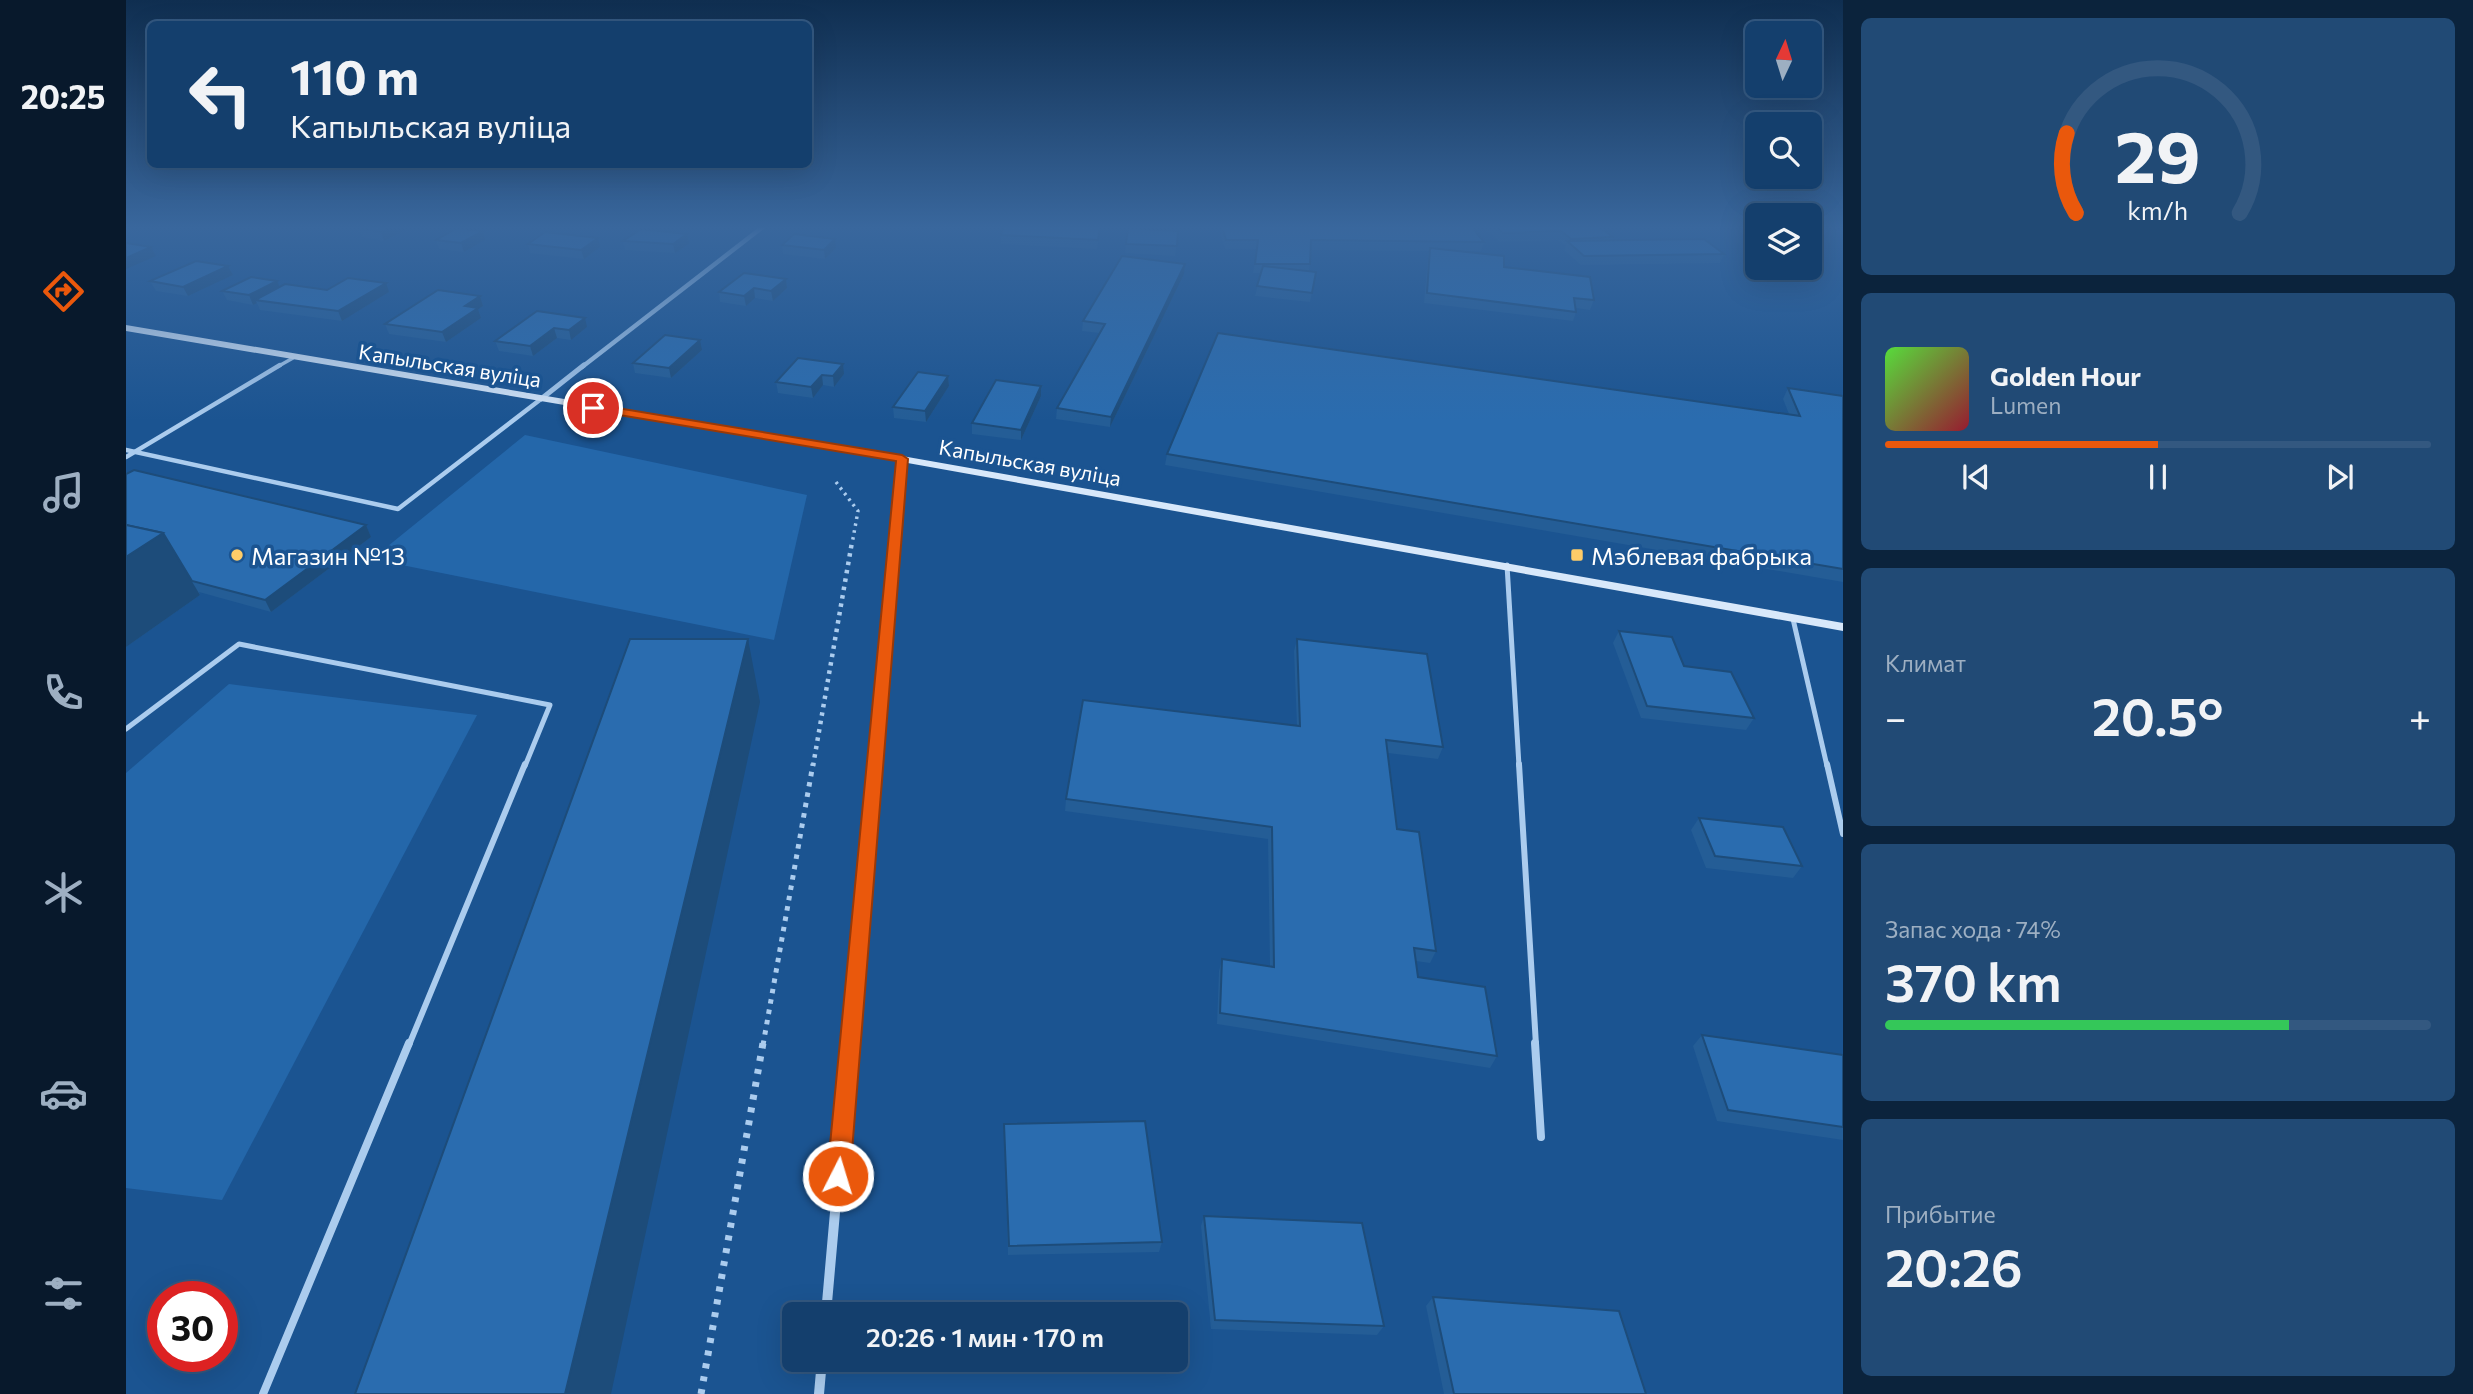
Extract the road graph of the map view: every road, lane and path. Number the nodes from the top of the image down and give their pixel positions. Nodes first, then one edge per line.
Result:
1 (680, 291) edge
2 (126, 328) edge
3 (293, 358) junction
4 (541, 399) junction
5 (126, 450) edge
6 (136, 452) junction
7 (126, 457) edge
8 (902, 459) junction
9 (825, 480) dead end
10 (1507, 565) junction
11 (1793, 619) junction
12 (1843, 628) edge
13 (126, 729) edge
14 (1843, 834) edge
15 (1541, 1137) dead end
16 (827, 1302) edge
17 (821, 1372) edge
18 (263, 1394) edge
19 (701, 1394) edge
20 (819, 1394) edge

1 - 4 street
2 - 3 main road, Капыльская вуліца
3 - 4 main road, Капыльская вуліца
3 - 6 lane
4 - 6 lane
4 - 8 main road, Капыльская вуліца
5 - 6 lane
6 - 7 lane
8 - 10 main road, Капыльская вуліца
8 - 16 street
9 - 19 path
10 - 11 main road, Капыльская вуліца
10 - 15 lane
11 - 12 main road, Капыльская вуліца
11 - 14 lane
13 - 18 lane
17 - 20 street

